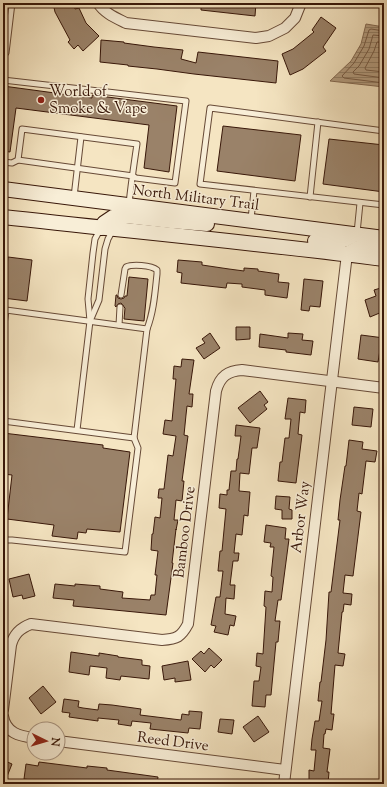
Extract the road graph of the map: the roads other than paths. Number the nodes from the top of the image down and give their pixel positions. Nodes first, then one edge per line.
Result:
1 (12, 3) edge
2 (98, 3) edge
3 (301, 3) edge
4 (3, 52) edge
5 (3, 80) edge
6 (318, 122) junction
7 (384, 131) edge
8 (81, 137) junction
9 (18, 160) junction
10 (3, 162) edge
11 (77, 168) junction
12 (132, 176) junction
13 (3, 189) edge
14 (254, 191) junction
15 (310, 197) junction
16 (74, 198) junction
17 (360, 202) junction
18 (129, 205) junction
19 (384, 205) edge
20 (3, 216) edge
21 (245, 220) junction
22 (107, 228) junction
23 (356, 234) junction
24 (384, 238) edge
25 (213, 239) junction
26 (384, 246) edge
27 (347, 254) junction
28 (384, 259) edge
29 (121, 295) dead end
30 (120, 307) dead end
31 (90, 322) junction
32 (119, 325) junction
33 (147, 329) junction
34 (3, 332) edge
35 (332, 381) junction
36 (384, 388) edge
37 (3, 421) edge
38 (77, 430) junction
39 (134, 438) junction
40 (3, 540) edge
41 (3, 710) edge
42 (3, 716) edge
43 (26, 737) edge
44 (66, 742) edge
45 (285, 770) junction
46 (284, 784) edge

1 - 4 lane
2 - 3 street
5 - 12 lane
6 - 7 lane
6 - 14 lane
6 - 15 lane
8 - 9 lane
8 - 11 lane
8 - 12 lane
9 - 10 lane
9 - 11 lane
11 - 12 lane
11 - 16 lane
12 - 18 lane
13 - 16 main road, North Military Trail
14 - 15 lane
14 - 21 lane
15 - 17 lane
16 - 18 main road, North Military Trail
17 - 19 lane
17 - 23 lane
18 - 21 main road, North Military Trail
20 - 22 main road
21 - 22 main road
21 - 23 main road, North Military Trail
22 - 25 main road
22 - 31 lane
22 - 31 lane
23 - 24 main road, North Military Trail
23 - 25 main road
25 - 27 main road
26 - 27 main road
27 - 28 main road
27 - 35 street, Arbor Way
29 - 33 lane
30 - 32 lane
31 - 32 lane
31 - 34 lane
31 - 38 lane
32 - 33 lane
33 - 39 lane
35 - 36 street, Bamboo Drive
35 - 41 street, Bamboo Drive
35 - 45 street, Arbor Way
37 - 38 lane
38 - 39 lane
39 - 40 lane
42 - 43 street
44 - 45 street, Reed Drive
45 - 46 street, Arbor Way

